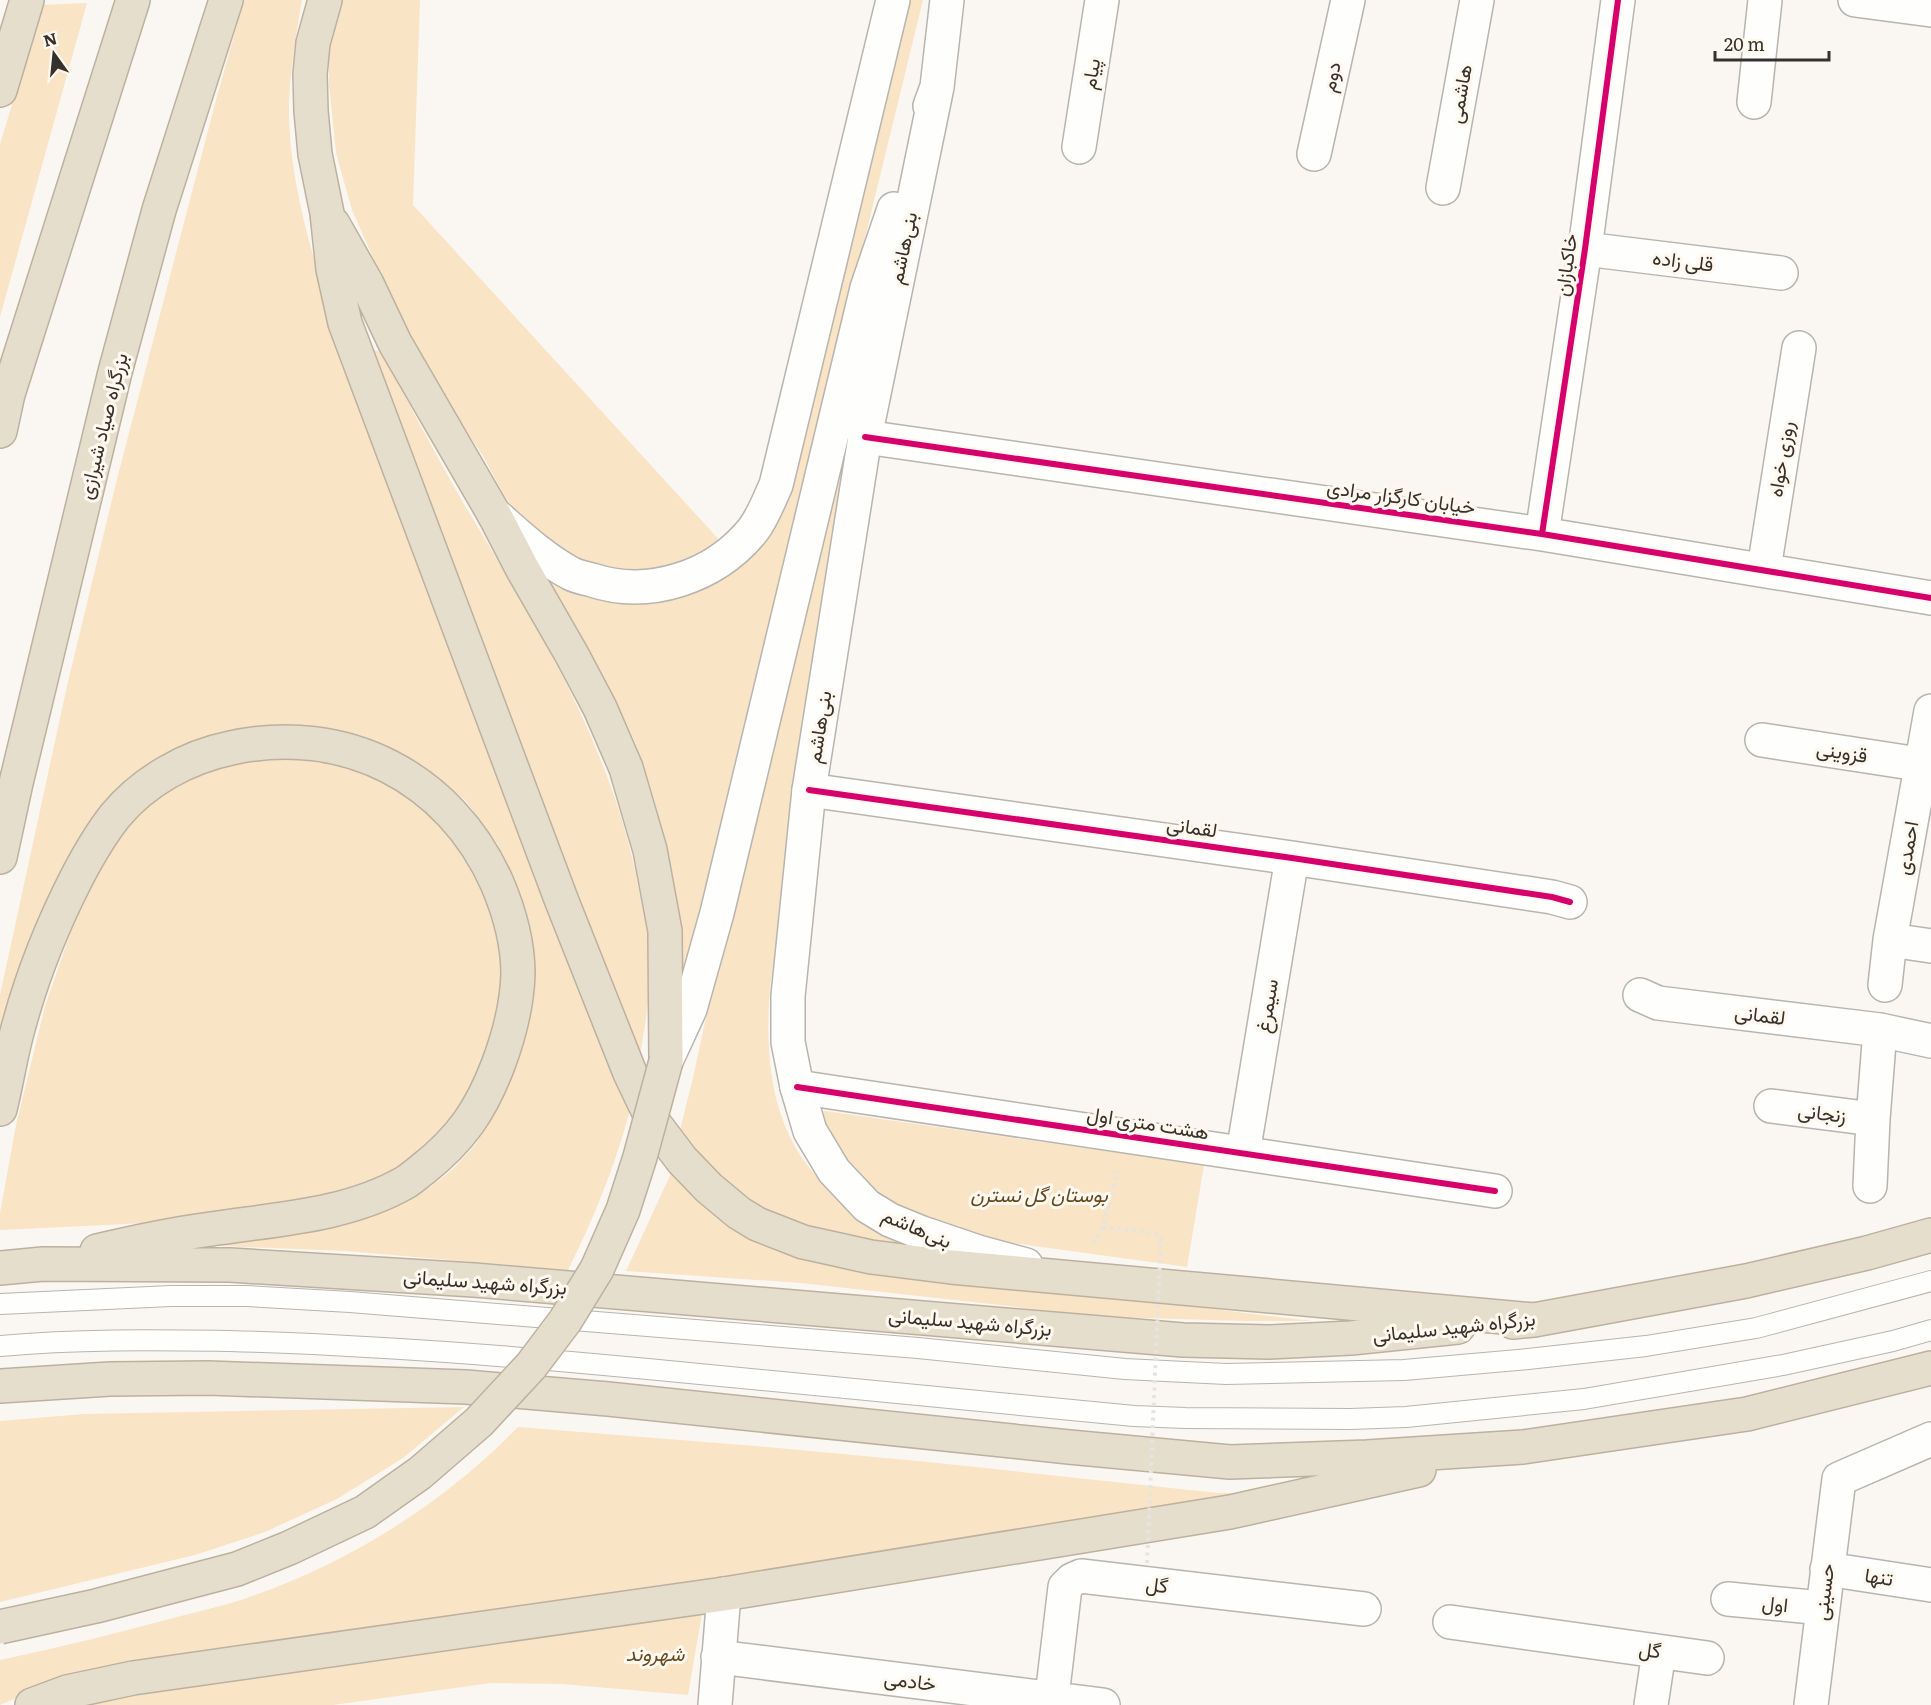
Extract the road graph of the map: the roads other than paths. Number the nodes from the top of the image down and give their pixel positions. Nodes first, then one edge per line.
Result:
1 (27, 0) edge
2 (133, 0) edge
3 (226, 0) edge
4 (325, 0) edge
5 (947, 0) edge
6 (1102, 0) edge
7 (1348, 0) edge
8 (1477, 0) edge
9 (1618, 0) edge
10 (1765, 0) edge
11 (1855, 0) edge
12 (892, 1) edge
13 (1931, 10) edge
14 (937, 87) junction
15 (0, 90) edge
16 (1754, 102) dead end
17 (1079, 147) dead end
18 (1314, 154) dead end
19 (1443, 188) dead end
20 (327, 213) junction
21 (1585, 249) junction
22 (1781, 273) dead end
23 (1799, 348) dead end
24 (0, 431) edge
25 (865, 437) junction
26 (494, 514) junction
27 (1542, 534) junction
28 (1764, 569) junction
29 (1931, 598) edge
30 (1931, 711) edge
31 (1762, 740) dead end
32 (1926, 765) edge
33 (809, 790) junction
34 (0, 857) edge
35 (1292, 858) junction
36 (1570, 902) dead end
37 (1890, 940) junction
38 (1931, 946) edge
39 (1885, 985) dead end
40 (1640, 995) dead end
41 (1880, 1030) junction
42 (1931, 1041) edge
43 (666, 1061) junction
44 (797, 1087) junction
45 (1771, 1107) dead end
46 (0, 1109) edge
47 (1873, 1119) junction
48 (1243, 1153) junction
49 (1870, 1186) dead end
50 (1495, 1191) dead end
51 (1931, 1235) edge
52 (43, 1264) junction
53 (0, 1268) edge
54 (1074, 1278) junction
55 (1931, 1281) edge
56 (0, 1304) edge
57 (1534, 1320) junction
58 (1931, 1330) edge
59 (0, 1346) edge
60 (1931, 1368) edge
61 (0, 1386) edge
62 (1931, 1439) edge
63 (1523, 1447) junction
64 (1827, 1569) junction
65 (1931, 1585) edge
66 (724, 1594) junction
67 (1728, 1599) dead end
68 (1822, 1608) junction
69 (1364, 1609) dead end
70 (1450, 1623) dead end
71 (0, 1627) edge
72 (1659, 1652) junction
73 (718, 1657) junction
74 (1707, 1658) dead end
75 (1051, 1702) edge
76 (32, 1705) edge
77 (715, 1705) edge
78 (1103, 1705) edge
79 (1651, 1705) edge
80 (1811, 1705) edge

1 - 15 highway
2 - 24 highway
3 - 34 highway, بزرگراه صیاد شیرازی
4 - 20 highway
5 - 14 street
6 - 17 street, پیام
7 - 18 street, دوم
8 - 19 street, هاشمی
9 - 21 street, خاکبازان
10 - 16 street
11 - 13 street
12 - 26 street
14 - 25 street, بنی‌هاشم
14 - 43 street
20 - 26 highway
20 - 54 highway
21 - 22 street, قلی زاده
21 - 27 street, خاکبازان
23 - 28 street, روزی خواه
25 - 27 street, خیابان کارگزار مرادی
25 - 33 street, بنی‌هاشم
26 - 43 highway
27 - 28 street, خیابان کارگزار مرادی
28 - 29 street, خیابان کارگزار مرادی
30 - 32 street, احمدی
31 - 32 street, قزوینی
32 - 37 street, احمدی
33 - 35 street, لقمانی
33 - 44 street, بنی‌هاشم
35 - 36 street, لقمانی
35 - 48 street, سیمرغ
37 - 38 street
37 - 39 street, احمدی
40 - 41 street, لقمانی
41 - 42 street, لقمانی
41 - 47 street
43 - 71 highway, bridge
44 - 48 street, هشت متری اول
44 - 54 street, بنی‌هاشم
45 - 47 street, زنجانی
46 - 52 highway
47 - 49 street
48 - 50 street, هشت متری اول
51 - 57 highway, بزرگراه شهید سلیمانی
52 - 53 highway, بزرگراه شهید سلیمانی
52 - 57 highway, بزرگراه شهید سلیمانی
54 - 57 highway
55 - 56 lane
58 - 59 lane
60 - 63 highway
61 - 63 highway
62 - 64 street, حسینی
63 - 66 highway
64 - 65 street, تنها
64 - 68 street, حسینی
66 - 73 street
66 - 76 highway
67 - 68 street, اول
68 - 80 street, حسینی
69 - 75 street, گل
70 - 72 street, گل
72 - 74 street, گل
72 - 79 street
73 - 75 street, خادمی
73 - 77 street
75 - 78 street, خادمی

